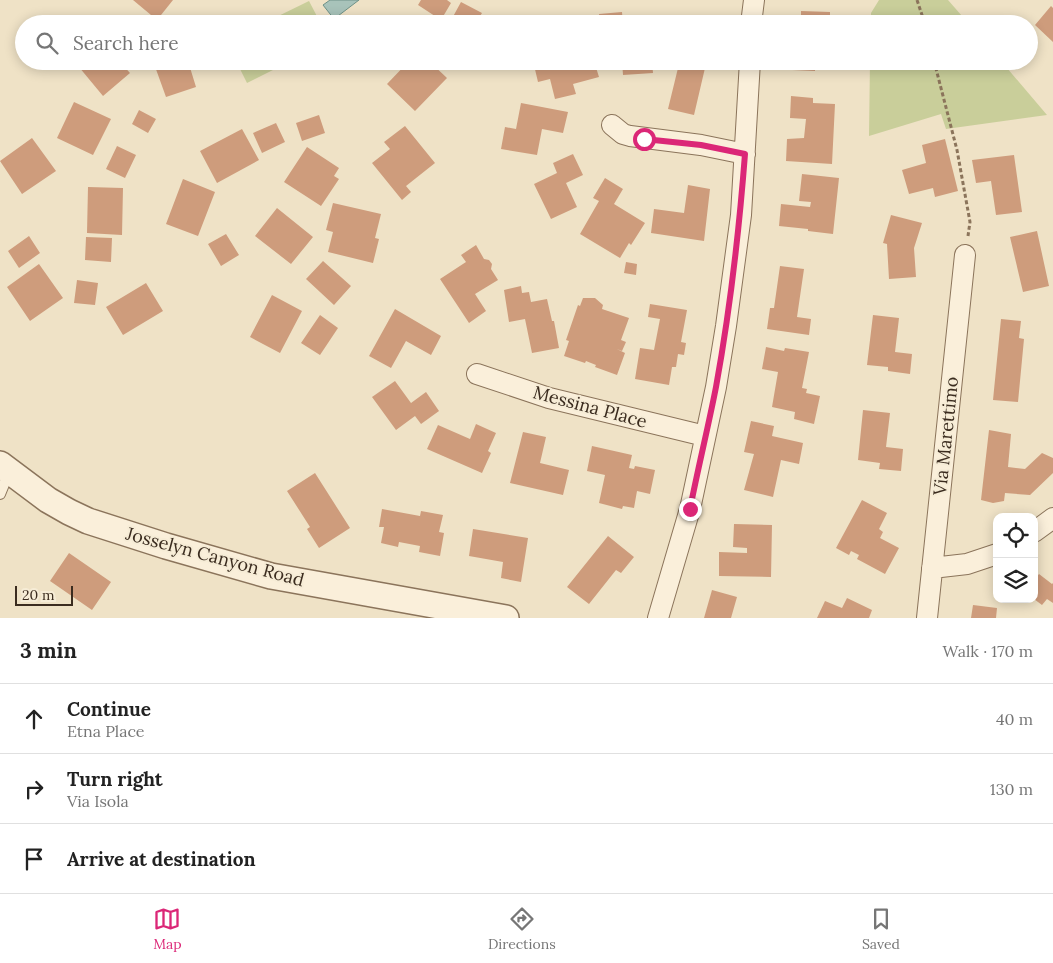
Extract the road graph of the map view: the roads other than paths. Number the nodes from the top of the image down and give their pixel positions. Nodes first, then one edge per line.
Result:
1 (754, 0) edge
2 (752, 15) edge
3 (750, 70) edge
4 (612, 125) dead end
5 (745, 154) junction
6 (965, 255) road end
7 (477, 374) dead end
8 (705, 436) junction
9 (3, 477) edge
10 (1053, 518) edge
11 (1038, 529) edge
12 (993, 555) edge
13 (932, 568) junction
14 (506, 618) edge
15 (658, 618) edge
16 (927, 618) edge

1 - 2 street
3 - 5 street
4 - 5 street
5 - 8 street
6 - 13 street, Via Marettimo
7 - 8 street, Messina Place
8 - 15 street
9 - 14 street, Josselyn Canyon Road
10 - 11 street
12 - 13 street
13 - 16 street, Via Marettimo

